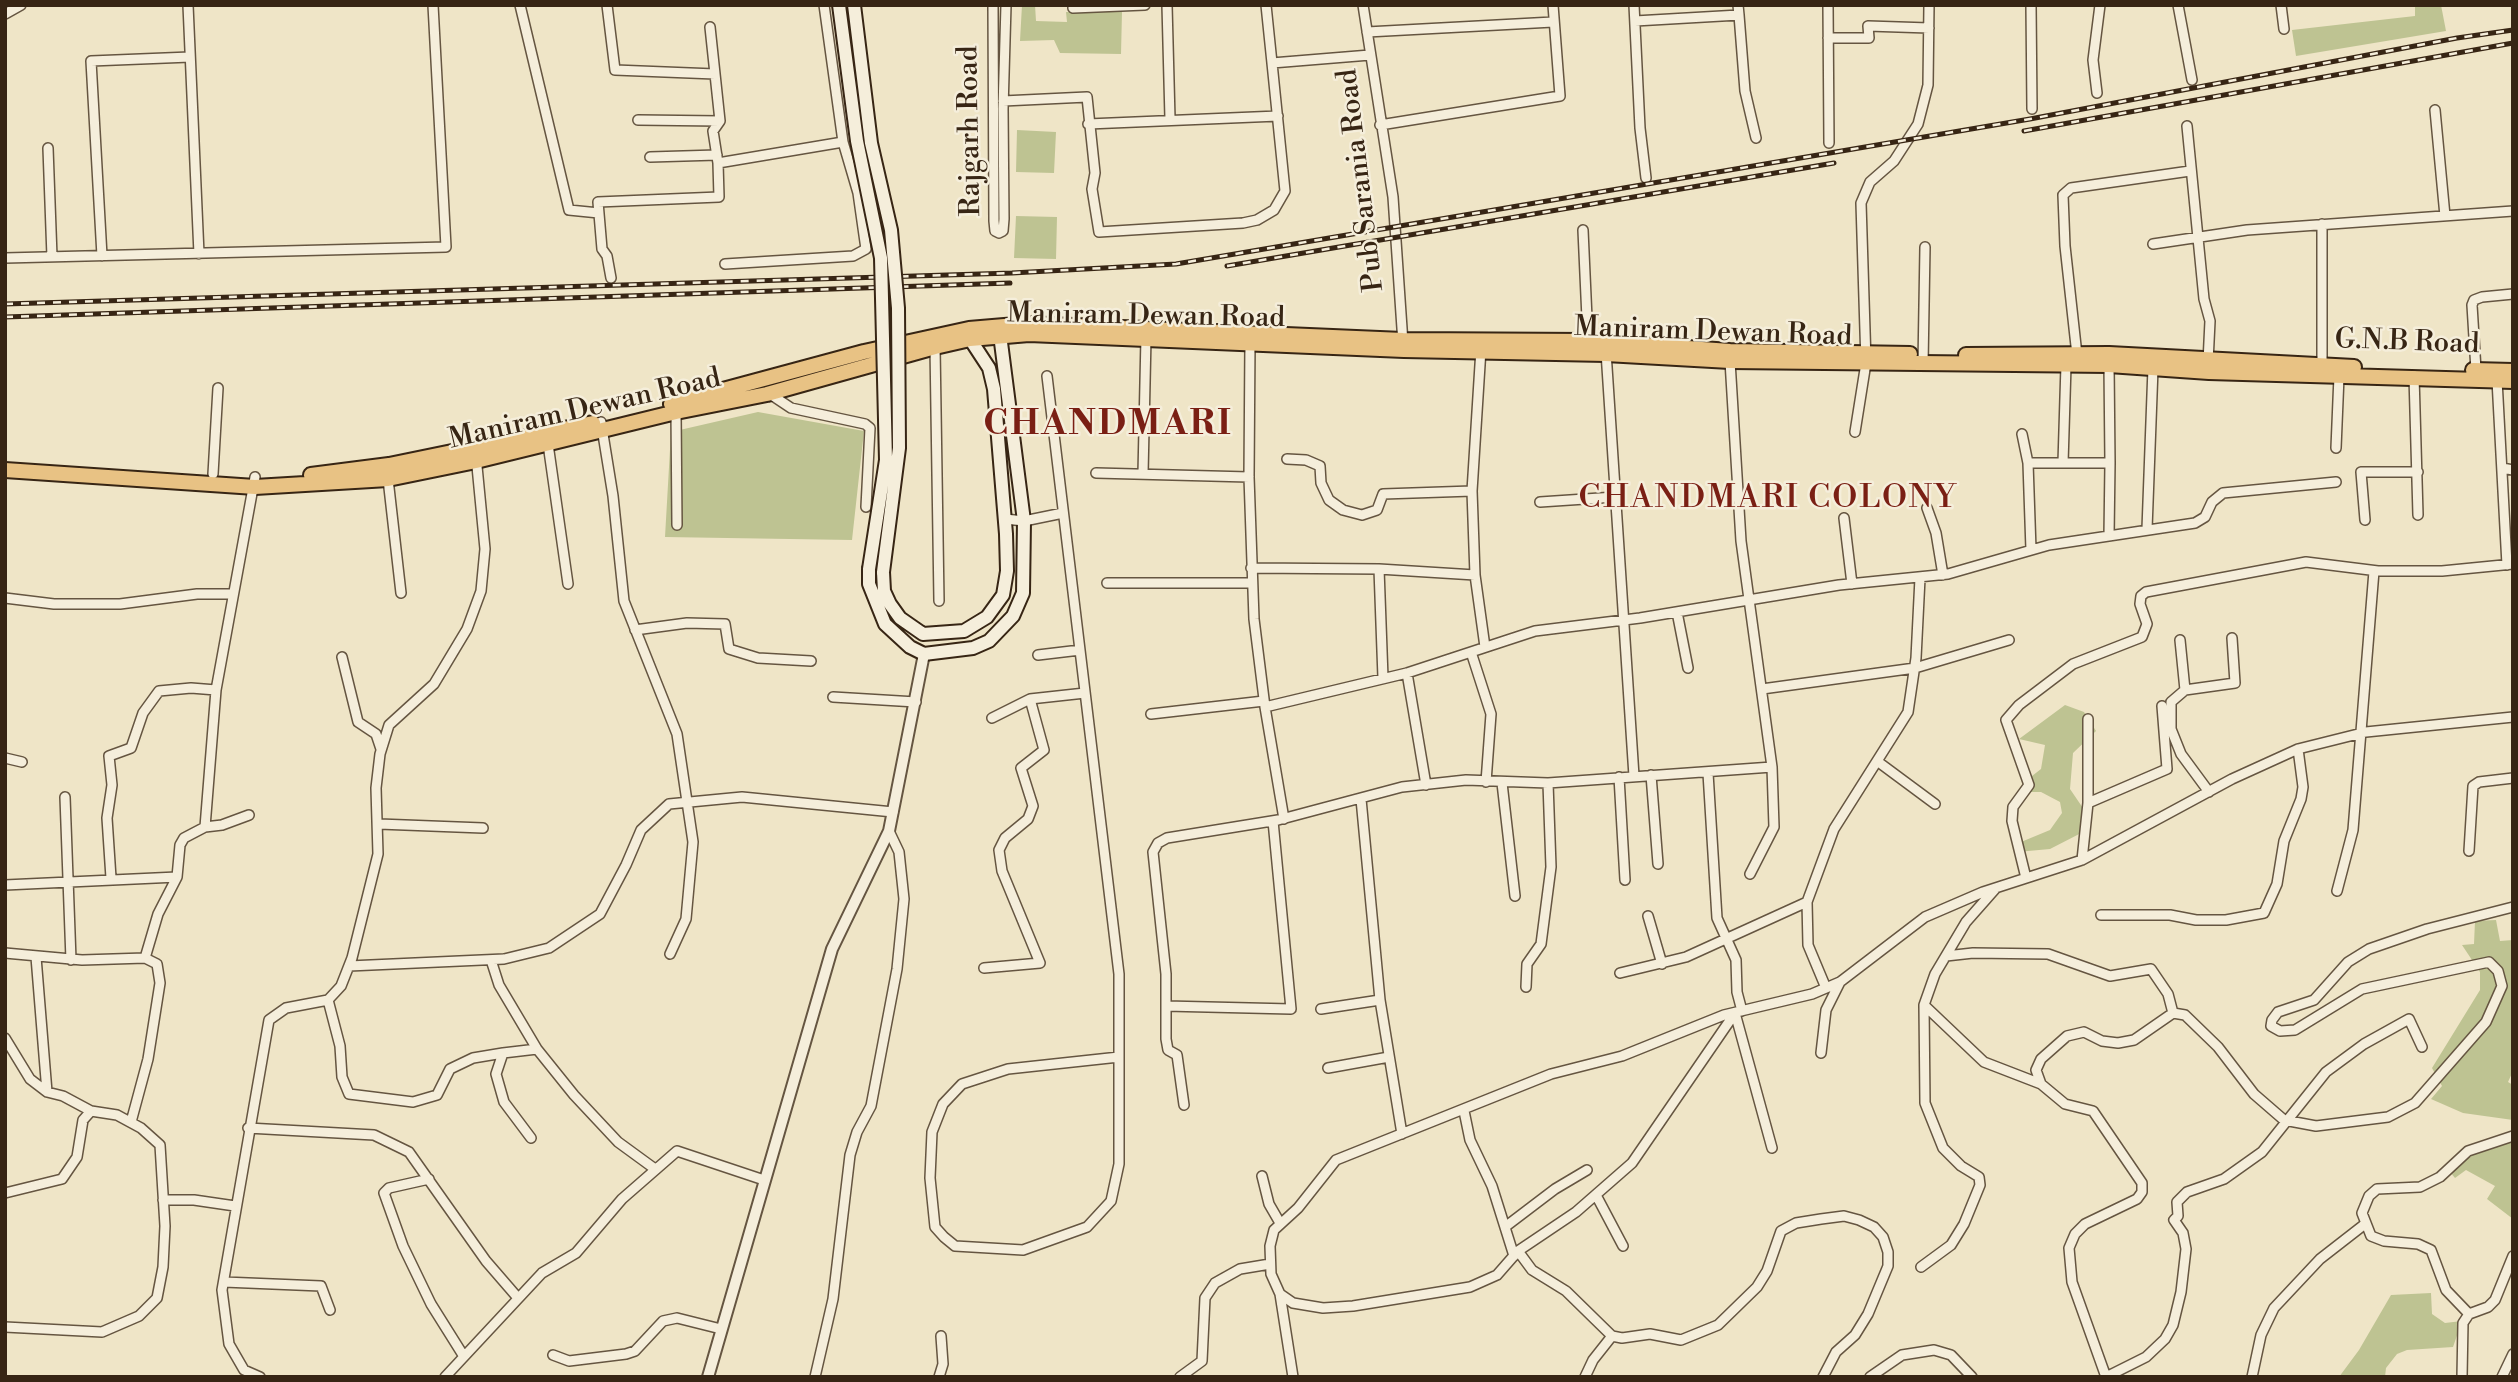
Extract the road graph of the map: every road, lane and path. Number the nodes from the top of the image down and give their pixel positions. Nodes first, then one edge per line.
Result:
1 (21, 5) edge
2 (188, 5) edge
3 (433, 5) edge
4 (520, 5) edge
5 (607, 5) edge
6 (824, 5) edge
7 (839, 5) edge
8 (854, 5) edge
9 (993, 5) edge
10 (1006, 5) edge
11 (1074, 5) edge
12 (1145, 5) edge
13 (1167, 5) edge
14 (1266, 5) edge
15 (1363, 5) edge
16 (1553, 5) edge
17 (1634, 5) edge
18 (1828, 5) edge
19 (1929, 5) edge
20 (2031, 5) edge
21 (2100, 5) edge
22 (2178, 5) edge
23 (2281, 5) edge
24 (1738, 10) edge
25 (5, 14) edge
26 (1635, 21) junction
27 (1553, 22) junction
28 (710, 27) dead end
29 (1929, 28) junction
30 (2284, 29) dead end
31 (1367, 32) junction
32 (1828, 38) junction
33 (1370, 55) junction
34 (190, 57) junction
35 (1272, 63) junction
36 (715, 74) junction
37 (2192, 80) dead end
38 (2097, 93) dead end
39 (1003, 101) junction
40 (2032, 109) dead end
41 (2435, 110) dead end
42 (1278, 116) junction
43 (1170, 119) junction
44 (638, 120) dead end
45 (720, 121) junction
46 (1088, 124) junction
47 (1380, 125) junction
48 (2187, 126) dead end
49 (1756, 138) dead end
50 (843, 142) junction
51 (1829, 143) dead end
52 (48, 148) dead end
53 (650, 157) dead end
54 (718, 159) junction
55 (2190, 171) junction
56 (1646, 178) dead end
57 (2513, 211) edge
58 (599, 213) junction
59 (2445, 216) junction
60 (2322, 224) junction
61 (1583, 230) dead end
62 (2198, 239) junction
63 (2153, 244) dead end
64 (1925, 247) dead end
65 (199, 254) junction
66 (102, 256) junction
67 (52, 257) junction
68 (5, 258) edge
69 (725, 264) dead end
70 (611, 278) dead end
71 (2513, 294) edge
72 (999, 332) junction
73 (970, 334) junction
74 (1146, 337) junction
75 (1588, 341) junction
76 (1250, 342) junction
77 (1403, 345) junction
78 (935, 346) junction
79 (1605, 348) junction
80 (1481, 349) junction
81 (2077, 355) junction
82 (1866, 358) junction
83 (1923, 360) junction
84 (1730, 361) junction
85 (2208, 362) junction
86 (2066, 365) junction
87 (2109, 365) junction
88 (2322, 365) junction
89 (2154, 368) junction
90 (2476, 370) junction
91 (2301, 371) junction
92 (2513, 371) edge
93 (1047, 376) dead end
94 (2339, 376) junction
95 (2414, 376) junction
96 (2497, 380) junction
97 (2513, 381) edge
98 (766, 387) junction
99 (218, 388) dead end
100 (676, 412) junction
101 (601, 426) junction
102 (1855, 432) dead end
103 (2022, 434) dead end
104 (548, 444) junction
105 (2336, 448) dead end
106 (475, 455) junction
107 (1287, 459) dead end
108 (5, 461) edge
109 (2028, 463) junction
110 (2063, 463) junction
111 (2110, 463) junction
112 (2501, 468) junction
113 (5, 470) edge
114 (2513, 470) edge
115 (1096, 472) dead end
116 (2418, 472) junction
117 (213, 474) junction
118 (1143, 474) junction
119 (1249, 477) junction
120 (388, 479) junction
121 (255, 482) junction
122 (2336, 482) dead end
123 (1472, 491) junction
124 (1615, 497) junction
125 (1540, 502) dead end
126 (866, 507) dead end
127 (1927, 508) dead end
128 (1063, 513) junction
129 (2418, 515) dead end
130 (1844, 518) dead end
131 (1005, 519) junction
132 (1024, 520) junction
133 (2365, 520) dead end
134 (677, 525) dead end
135 (2147, 529) junction
136 (2109, 536) junction
137 (2031, 551) junction
138 (2510, 565) edge
139 (1251, 568) junction
140 (1379, 569) junction
141 (2374, 571) junction
142 (1475, 575) junction
143 (1943, 575) junction
144 (1920, 578) junction
145 (1107, 583) dead end
146 (1252, 583) junction
147 (569, 584) dead end
148 (1852, 584) junction
149 (401, 593) dead end
150 (233, 594) junction
151 (5, 598) edge
152 (1751, 600) junction
153 (939, 601) dead end
154 (1677, 612) junction
155 (1625, 620) junction
156 (635, 630) junction
157 (2232, 638) dead end
158 (2008, 640) dead end
159 (2180, 640) dead end
160 (1485, 647) junction
161 (1080, 650) junction
162 (1471, 652) junction
163 (924, 654) junction
164 (1038, 655) dead end
165 (342, 657) dead end
166 (811, 661) dead end
167 (1688, 668) dead end
168 (1914, 668) junction
169 (1407, 673) junction
170 (1383, 678) junction
171 (1762, 689) junction
172 (216, 690) junction
173 (2185, 690) junction
174 (1085, 693) junction
175 (833, 697) dead end
176 (1030, 699) junction
177 (916, 702) junction
178 (1264, 704) junction
179 (2162, 706) dead end
180 (1151, 714) dead end
181 (2513, 717) edge
182 (992, 718) dead end
183 (2088, 719) dead end
184 (2358, 734) junction
185 (2298, 749) junction
186 (381, 751) junction
187 (5, 758) edge
188 (1877, 761) junction
189 (22, 762) dead end
190 (1772, 767) junction
191 (1708, 773) junction
192 (1651, 775) junction
193 (1634, 776) junction
194 (1619, 777) junction
195 (2513, 778) edge
196 (1486, 782) junction
197 (1502, 783) junction
198 (1548, 783) junction
199 (1426, 785) junction
200 (2209, 792) junction
201 (65, 797) dead end
202 (1361, 799) junction
203 (686, 802) junction
204 (2088, 803) junction
205 (1936, 804) dead end
206 (893, 812) junction
207 (249, 815) dead end
208 (1284, 819) junction
209 (1273, 821) junction
210 (379, 824) junction
211 (205, 827) junction
212 (483, 828) dead end
213 (890, 831) junction
214 (2469, 851) dead end
215 (2081, 860) junction
216 (1658, 864) dead end
217 (1750, 874) dead end
218 (177, 877) junction
219 (111, 878) junction
220 (2026, 878) junction
221 (69, 880) junction
222 (1625, 880) dead end
223 (5, 885) edge
224 (1997, 887) junction
225 (2337, 891) dead end
226 (1515, 896) dead end
227 (1807, 902) junction
228 (2513, 907) edge
229 (2101, 915) dead end
230 (1648, 916) dead end
231 (1727, 938) junction
232 (5, 953) edge
233 (670, 954) dead end
234 (1946, 956) junction
235 (36, 957) junction
236 (145, 958) junction
237 (71, 960) junction
238 (491, 960) junction
239 (1662, 964) junction
240 (349, 966) junction
241 (984, 968) dead end
242 (1620, 973) dead end
243 (1840, 982) junction
244 (1525, 987) dead end
245 (1826, 988) junction
246 (328, 1000) junction
247 (1380, 1000) junction
248 (1924, 1005) junction
249 (1166, 1006) junction
250 (1321, 1009) dead end
251 (1739, 1012) junction
252 (2173, 1013) junction
253 (5, 1038) edge
254 (2422, 1047) dead end
255 (537, 1049) junction
256 (503, 1053) junction
257 (1822, 1053) dead end
258 (1389, 1057) junction
259 (1119, 1058) junction
260 (1328, 1068) dead end
261 (2041, 1084) junction
262 (47, 1092) junction
263 (1184, 1105) dead end
264 (90, 1111) junction
265 (1464, 1111) junction
266 (2289, 1121) junction
267 (131, 1122) junction
268 (248, 1128) junction
269 (1402, 1135) junction
270 (2513, 1136) edge
271 (531, 1138) dead end
272 (1772, 1148) dead end
273 (655, 1169) junction
274 (1587, 1170) dead end
275 (1262, 1176) dead end
276 (429, 1180) junction
277 (764, 1180) junction
278 (5, 1193) edge
279 (1596, 1195) junction
280 (163, 1200) junction
281 (235, 1206) junction
282 (1280, 1223) junction
283 (2365, 1224) junction
284 (1505, 1227) junction
285 (1623, 1246) dead end
286 (1516, 1253) junction
287 (2513, 1256) edge
288 (1270, 1264) junction
289 (1921, 1267) dead end
290 (224, 1282) junction
291 (1280, 1294) junction
292 (517, 1298) junction
293 (330, 1310) dead end
294 (2469, 1314) junction
295 (5, 1326) edge
296 (721, 1329) junction
297 (941, 1336) dead end
298 (1612, 1336) junction
299 (2513, 1354) edge
300 (463, 1355) junction
301 (553, 1355) dead end
302 (243, 1373) edge
303 (260, 1377) edge
304 (445, 1377) edge
305 (708, 1377) edge
306 (815, 1377) edge
307 (940, 1377) edge
308 (1180, 1377) edge
309 (1293, 1377) edge
310 (1585, 1377) edge
311 (1823, 1377) edge
312 (1870, 1377) edge
313 (1972, 1377) edge
314 (2106, 1377) edge
315 (2252, 1377) edge
316 (2462, 1377) edge
317 (2502, 1377) edge

1 - 25 street
2 - 34 street
3 - 65 street
4 - 58 street
5 - 36 street
6 - 50 street
7 - 163 main road, bridge
8 - 131 main road, bridge
9 - 39 street, Rajgarh Road
10 - 39 street, Rajgarh Road
11 - 12 street
13 - 43 street
14 - 35 street
15 - 31 street, Pub Sarania Road
16 - 27 street
17 - 26 street
18 - 32 street
19 - 29 street
20 - 40 street
21 - 38 street
22 - 37 street
23 - 30 street
24 - 26 street
24 - 49 street
26 - 56 street
27 - 31 street
27 - 47 street
28 - 36 street
29 - 32 street
29 - 82 street
31 - 33 street, Pub Sarania Road
32 - 51 street
33 - 35 street
33 - 47 street, Pub Sarania Road
34 - 65 street
34 - 66 street
35 - 42 street
36 - 45 street
39 - 46 street
41 - 59 street
42 - 43 street
42 - 46 street
43 - 46 street
44 - 45 street
45 - 54 street
47 - 77 street, Pub Sarania Road
48 - 55 street
50 - 54 street
50 - 69 street
52 - 67 street
53 - 54 street
54 - 58 street
55 - 62 street
55 - 81 street
57 - 59 street
58 - 70 street
59 - 60 street
60 - 62 street
60 - 88 street
61 - 75 street
62 - 63 street
62 - 85 street
64 - 83 street
65 - 66 street
66 - 67 street
67 - 68 street
71 - 90 street
72 - 73 main road, Maniram Dewan Road
72 - 74 main road, Maniram Dewan Road
72 - 77 main road, Maniram Dewan Road
72 - 132 main road
73 - 78 main road, Maniram Dewan Road
73 - 98 main road, Maniram Dewan Road
73 - 131 main road
74 - 76 main road, Maniram Dewan Road
74 - 118 street
75 - 77 main road, Maniram Dewan Road
75 - 79 main road, Maniram Dewan Road
76 - 77 main road, Maniram Dewan Road
76 - 119 street
77 - 80 main road, Maniram Dewan Road
78 - 98 main road, Maniram Dewan Road
78 - 153 street
79 - 80 main road, Maniram Dewan Road
79 - 82 main road, Maniram Dewan Road
79 - 84 main road, Maniram Dewan Road
79 - 124 street
80 - 123 street
81 - 83 main road, Maniram Dewan Road
81 - 85 main road, Maniram Dewan Road
82 - 83 main road, Maniram Dewan Road
82 - 84 main road, Maniram Dewan Road
82 - 102 street
83 - 86 main road, Maniram Dewan Road
84 - 152 street
85 - 91 main road, Maniram Dewan Road
86 - 87 main road, Maniram Dewan Road
86 - 110 street
87 - 89 main road, Maniram Dewan Road
87 - 111 street
88 - 90 main road, G.N.B Road
88 - 91 main road, G.N.B Road
89 - 91 main road, Maniram Dewan Road
89 - 135 street
90 - 92 main road, G.N.B Road
91 - 94 main road, G.N.B Road
93 - 128 street
94 - 95 main road, G.N.B Road
94 - 105 street
95 - 96 main road, G.N.B Road
95 - 116 street
96 - 97 main road, G.N.B Road
96 - 112 street
98 - 100 main road, Maniram Dewan Road
98 - 101 main road, Maniram Dewan Road
98 - 126 street
99 - 117 street
100 - 101 main road, Maniram Dewan Road
100 - 134 street
101 - 104 main road, Maniram Dewan Road
101 - 106 main road, Maniram Dewan Road
101 - 156 street
103 - 109 street
104 - 106 main road, Maniram Dewan Road
104 - 147 street
106 - 120 main road, Maniram Dewan Road
106 - 121 main road, Maniram Dewan Road
106 - 186 street
107 - 123 street
108 - 117 main road, Maniram Dewan Road
109 - 110 street
109 - 137 street
110 - 111 street
111 - 136 street
112 - 114 street
112 - 138 street
113 - 121 main road, Maniram Dewan Road
115 - 118 street
116 - 129 street
116 - 133 street
117 - 121 main road, Maniram Dewan Road
118 - 119 street
119 - 139 street
120 - 121 main road, Maniram Dewan Road
120 - 149 street
121 - 150 street
122 - 135 street
123 - 142 street
124 - 125 street
124 - 155 street
127 - 143 street
128 - 132 street
128 - 161 street
130 - 148 street
131 - 132 street
132 - 163 main road
135 - 136 street
136 - 137 street
137 - 143 street
138 - 141 street
139 - 140 street
139 - 146 street
140 - 142 street
140 - 170 street
141 - 184 street
141 - 220 street
142 - 160 street
143 - 144 street
144 - 148 street
144 - 168 street
145 - 146 street
146 - 178 street
148 - 152 street
150 - 151 street
150 - 172 street
152 - 154 street
152 - 171 street
154 - 155 street
154 - 167 street
155 - 160 street
155 - 193 street
156 - 166 street
156 - 203 street
157 - 173 street
158 - 168 street
159 - 173 street
160 - 162 street
161 - 164 street
161 - 174 street
162 - 169 street
162 - 196 street
163 - 177 street
165 - 186 street
168 - 171 street
168 - 188 street
169 - 170 street
169 - 199 street
170 - 178 street
171 - 190 street
172 - 211 street
172 - 219 street
173 - 200 street
174 - 176 street
174 - 259 street
175 - 177 street
176 - 182 street
176 - 241 street
177 - 206 street
178 - 180 street
178 - 208 street
179 - 204 street
181 - 184 street
183 - 204 street
184 - 185 street
184 - 225 street
185 - 200 street
185 - 229 street
186 - 210 street
187 - 189 street
188 - 205 street
188 - 227 street
190 - 191 street
190 - 217 street
191 - 192 street
191 - 231 street
192 - 193 street
192 - 216 street
193 - 194 street
194 - 198 street
194 - 222 street
195 - 214 street
196 - 197 street
196 - 199 street
197 - 198 street
197 - 226 street
198 - 244 street
199 - 202 street
200 - 215 street
201 - 221 street
202 - 208 street
202 - 247 street
203 - 206 street
203 - 233 street
203 - 238 street
204 - 215 street
206 - 213 street
207 - 211 street
208 - 209 street
209 - 249 street
209 - 249 street
210 - 212 street
210 - 240 street
211 - 218 street
213 - 277 street
213 - 306 street
215 - 220 street
218 - 219 street
218 - 236 street
219 - 221 street
220 - 224 street
221 - 223 street
221 - 237 street
224 - 234 street
224 - 243 street
227 - 231 street
227 - 245 street
228 - 266 street
230 - 239 street
231 - 239 street
231 - 251 street
232 - 235 street
234 - 248 street
234 - 252 street
235 - 237 street
235 - 262 street
236 - 237 street
236 - 267 street
238 - 240 street
238 - 255 street
239 - 242 street
240 - 246 street
243 - 245 street
243 - 257 street
245 - 251 street
246 - 256 street
246 - 268 street
247 - 250 street
247 - 258 street
248 - 261 street
248 - 289 street
249 - 263 street
251 - 265 street
251 - 272 street
251 - 279 street
252 - 261 street
252 - 266 street
253 - 262 street
254 - 266 street
255 - 256 street
255 - 273 street
256 - 271 street
258 - 260 street
258 - 269 street
259 - 259 street
261 - 314 street
262 - 264 street
264 - 267 street
264 - 278 street
265 - 269 street
265 - 284 street
266 - 314 street
267 - 280 street
268 - 276 street
268 - 281 street
269 - 282 street
270 - 283 street
273 - 277 street
273 - 292 street
274 - 284 street
275 - 282 street
276 - 292 street
276 - 300 street
277 - 296 street
279 - 285 street
279 - 286 street
280 - 281 street
280 - 295 street
281 - 290 street
282 - 288 street
283 - 294 street
283 - 315 street
284 - 286 street
286 - 291 street
286 - 298 street
287 - 294 street
288 - 291 street
288 - 308 street
290 - 293 street
290 - 302 street
291 - 309 street
292 - 300 street
294 - 316 street
296 - 301 street
296 - 305 street
297 - 307 street
298 - 310 street
298 - 311 street
299 - 317 street
300 - 304 street
302 - 303 street
312 - 313 street

